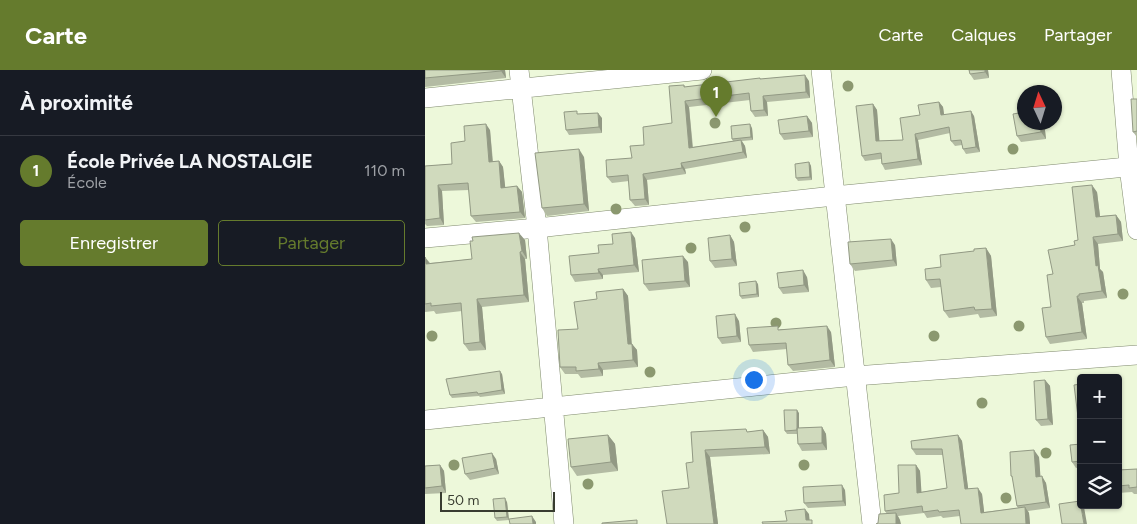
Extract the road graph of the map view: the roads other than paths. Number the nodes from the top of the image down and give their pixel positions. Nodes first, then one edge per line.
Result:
1 (702, 70) edge
2 (821, 70) edge
3 (1121, 70) edge
4 (520, 79) edge
5 (425, 98) edge
6 (1133, 167) edge
7 (834, 196) junction
8 (537, 228) junction
9 (1137, 230) edge
10 (425, 238) edge
11 (1137, 355) edge
12 (855, 376) junction
13 (554, 407) junction
14 (425, 420) edge
15 (564, 524) edge
16 (872, 524) edge

1 - 4 street
2 - 7 street
3 - 6 street
4 - 5 street
4 - 8 street
6 - 7 street
6 - 9 street
7 - 8 street
7 - 12 street
8 - 10 street
8 - 13 street
11 - 12 street
12 - 13 street
12 - 16 street
13 - 14 street
13 - 15 street

